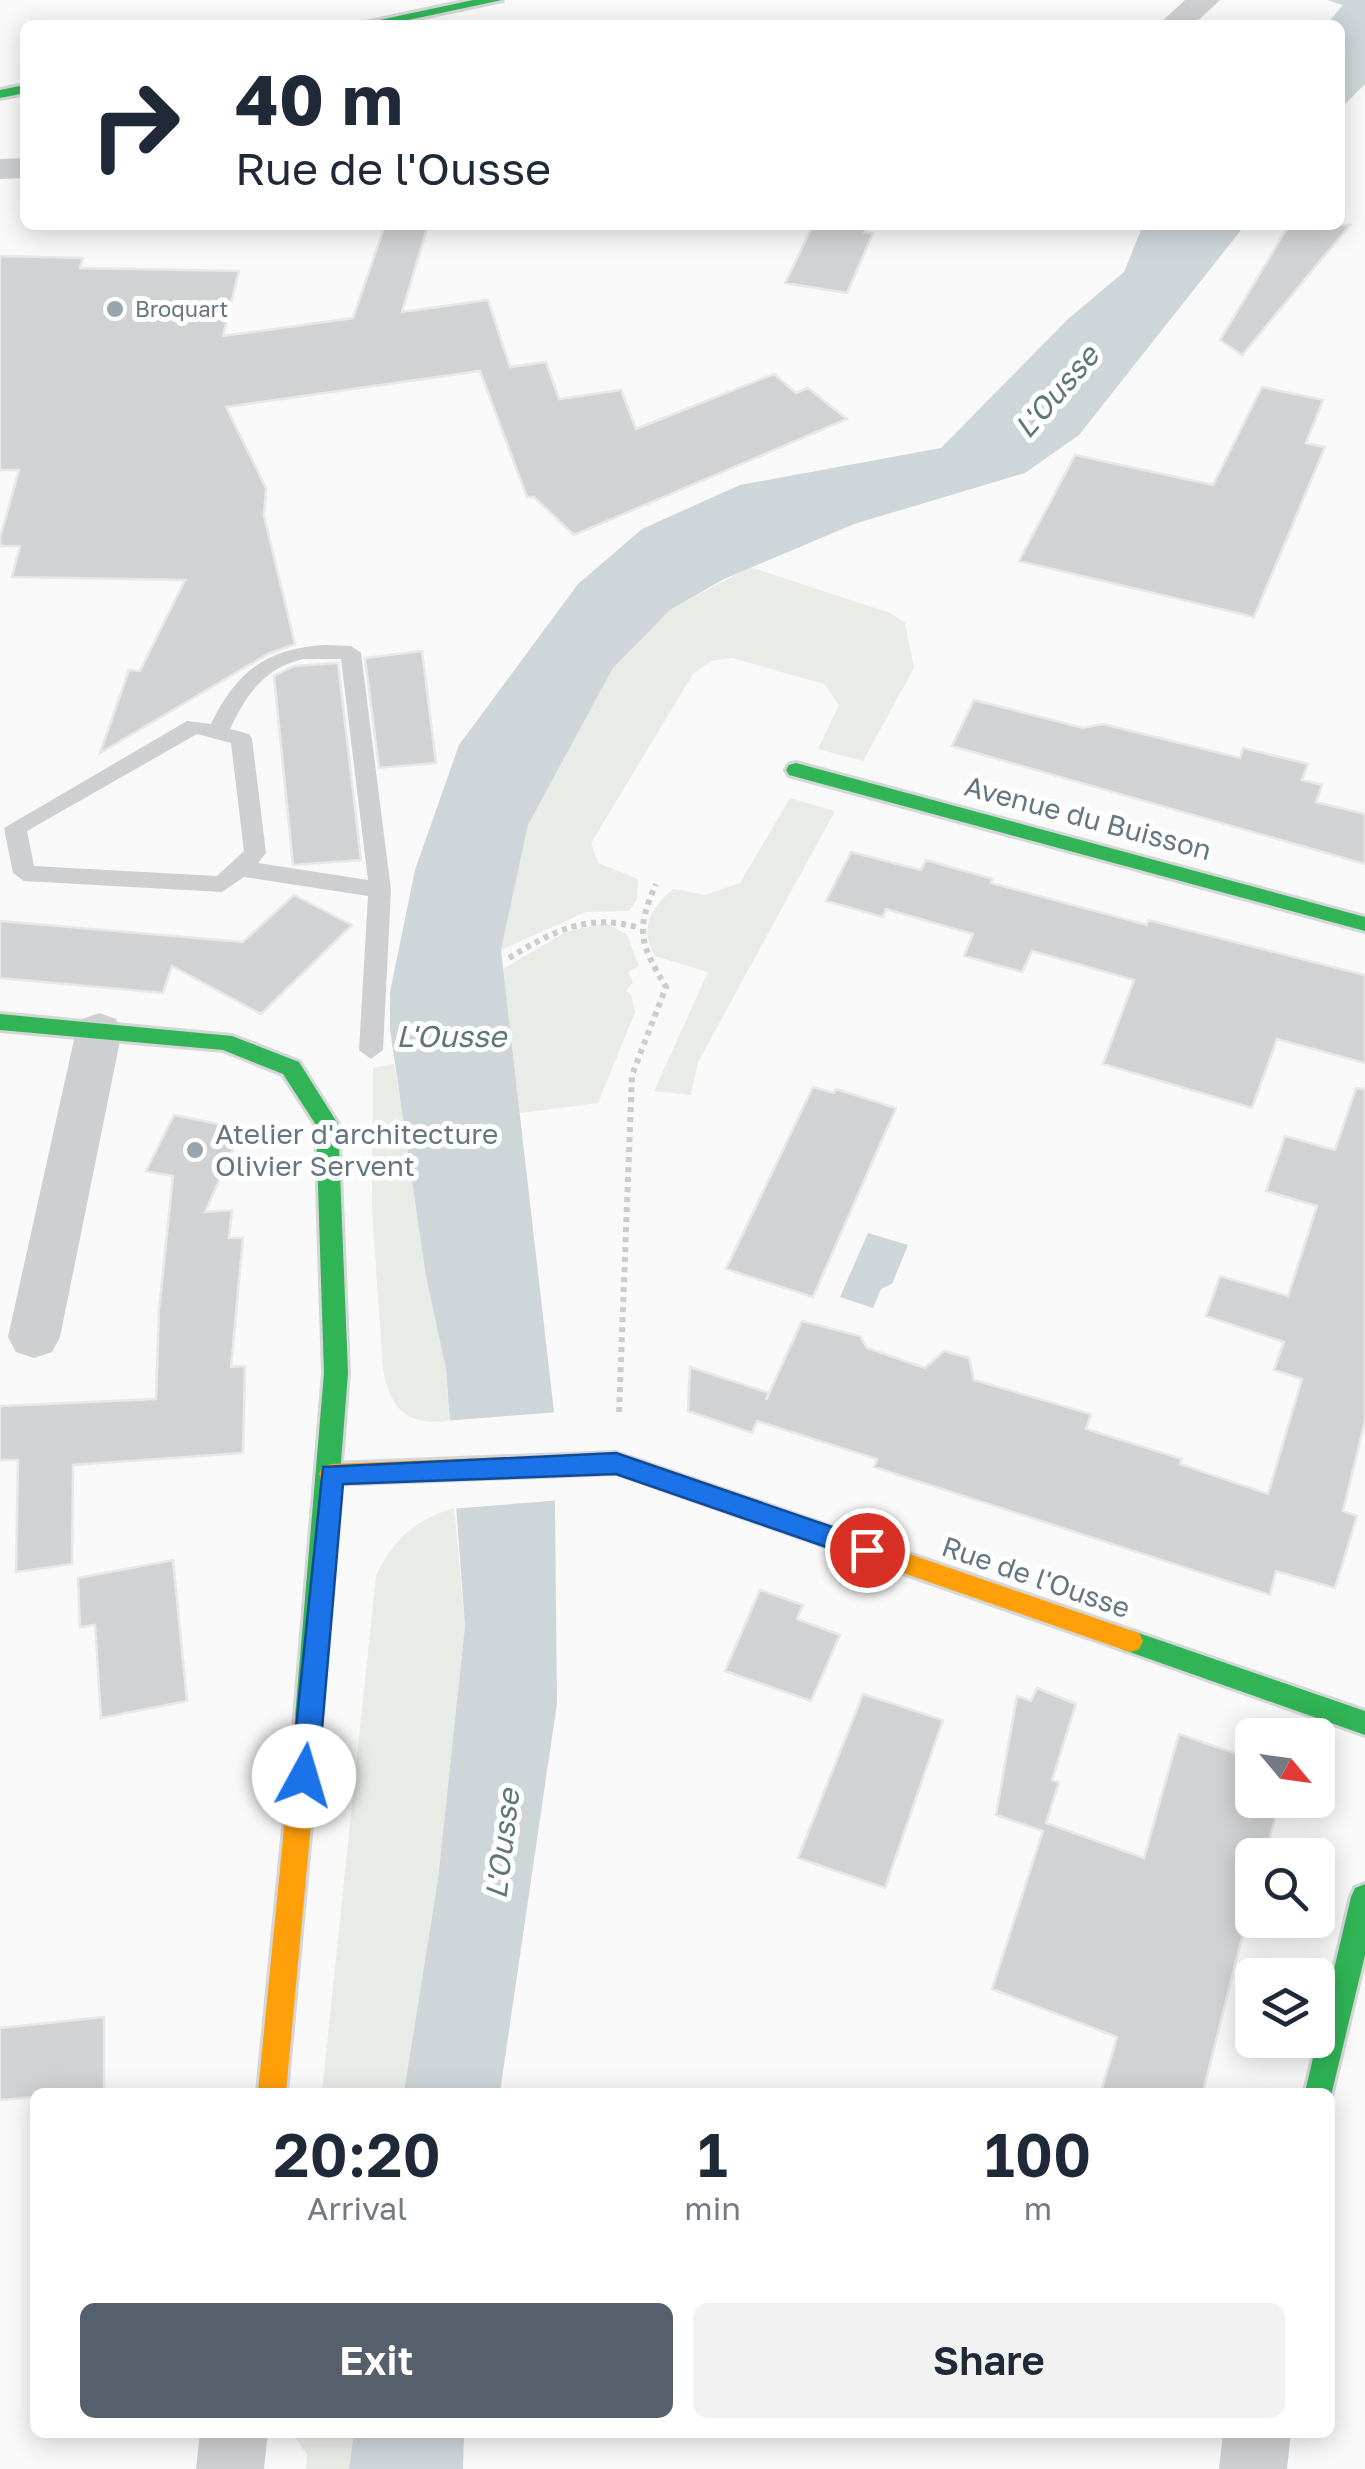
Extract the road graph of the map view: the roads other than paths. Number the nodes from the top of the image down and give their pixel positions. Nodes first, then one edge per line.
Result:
1 (496, 0) edge
2 (1204, 0) edge
3 (432, 19) edge
4 (1180, 20) edge
5 (217, 732) junction
6 (796, 770) dead end
7 (10, 854) edge
8 (238, 868) junction
9 (380, 890) junction
10 (1365, 924) edge
11 (0, 1022) edge
12 (98, 1031) junction
13 (370, 1050) dead end
14 (34, 1338) dead end
15 (332, 1474) junction
16 (1365, 1723) edge
17 (1365, 1897) edge
18 (272, 2088) edge
19 (1319, 2088) edge
20 (233, 2438) edge
21 (1257, 2438) edge
22 (230, 2469) edge
23 (1254, 2469) edge

1 - 3 street
2 - 4 street
5 - 7 lane
5 - 8 lane
5 - 9 lane
6 - 10 street, Avenue du Buisson
7 - 8 lane
8 - 9 lane
9 - 13 lane
11 - 12 street
12 - 14 street
12 - 15 street
15 - 16 street, Rue de l'Ousse
15 - 18 street
17 - 19 street
20 - 22 street
21 - 23 street

